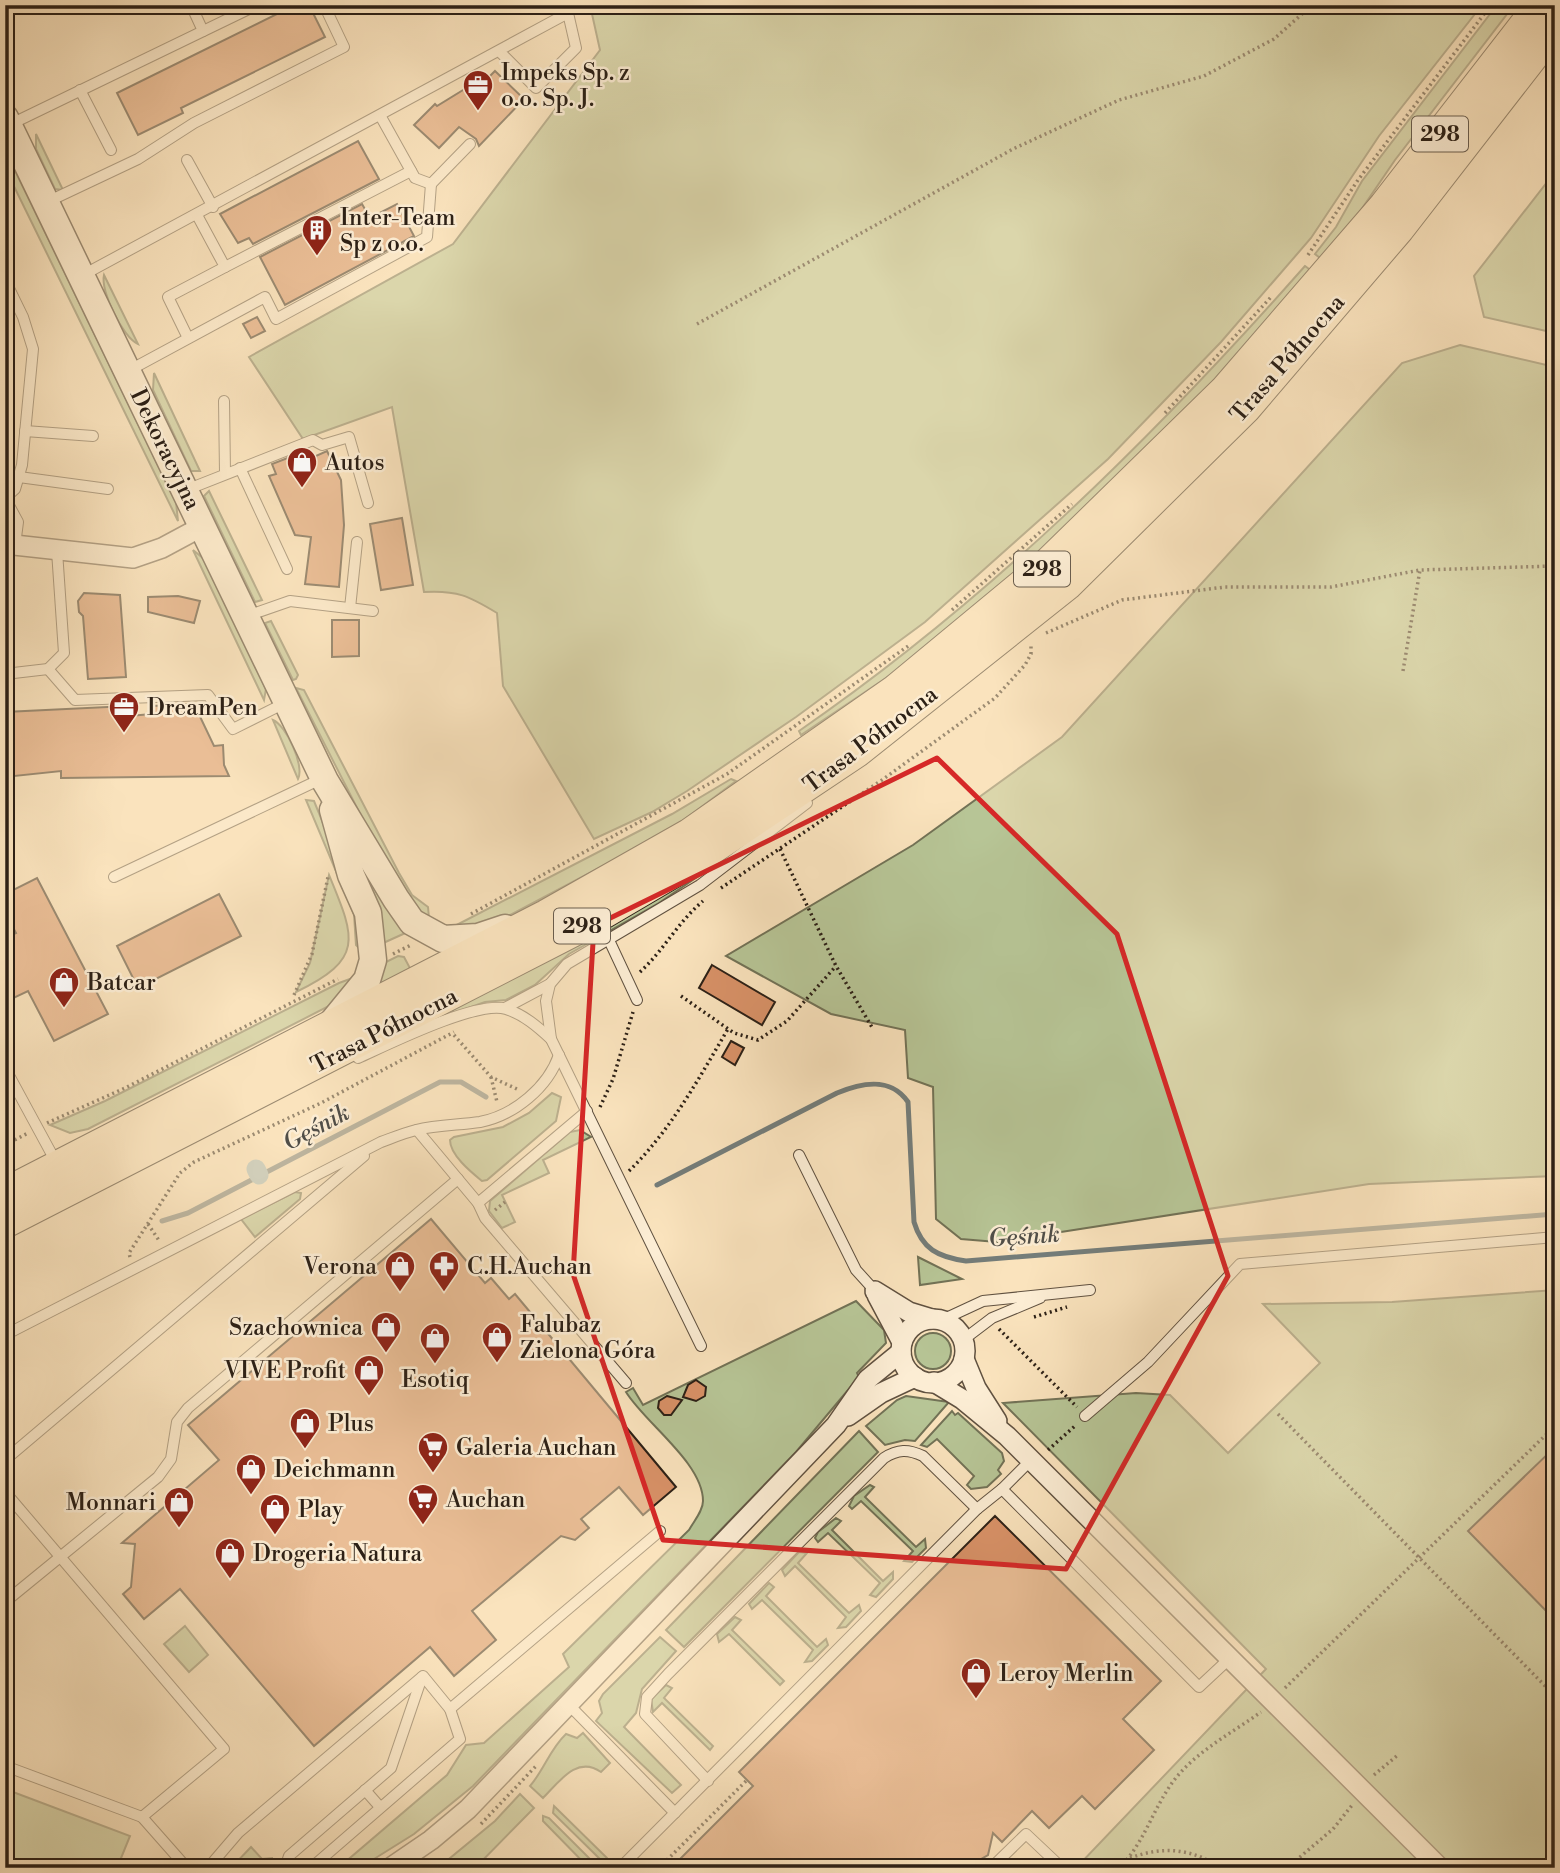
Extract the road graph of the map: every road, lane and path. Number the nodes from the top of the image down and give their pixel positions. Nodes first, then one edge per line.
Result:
1 (191, 5) edge
2 (257, 5) edge
3 (324, 5) edge
4 (1312, 5) edge
5 (1491, 5) edge
6 (1540, 14) edge
7 (203, 31) junction
8 (499, 51) junction
9 (80, 90) junction
10 (381, 117) junction
11 (7, 122) edge
12 (470, 144) dead end
13 (111, 150) dead end
14 (187, 160) dead end
15 (411, 171) junction
16 (431, 184) junction
17 (46, 202) junction
18 (212, 207) junction
19 (197, 215) junction
20 (1303, 263) dead end
21 (225, 267) junction
22 (82, 276) junction
23 (5, 280) edge
24 (1275, 294) dead end
25 (697, 324) dead end
26 (188, 338) junction
27 (128, 371) junction
28 (224, 401) dead end
29 (1162, 416) dead end
30 (25, 431) junction
31 (93, 436) dead end
32 (240, 468) junction
33 (225, 473) junction
34 (19, 477) junction
35 (108, 489) dead end
36 (186, 491) junction
37 (5, 498) edge
38 (369, 503) dead end
39 (1073, 503) dead end
40 (203, 526) junction
41 (358, 542) dead end
42 (10, 545) edge
43 (57, 551) junction
44 (1555, 566) edge
45 (287, 569) dead end
46 (1420, 570) junction
47 (350, 608) junction
48 (373, 611) dead end
49 (948, 613) dead end
50 (246, 616) junction
51 (1025, 632) junction
52 (919, 638) dead end
53 (48, 669) junction
54 (1403, 671) dead end
55 (5, 674) edge
56 (287, 702) junction
57 (857, 752) junction
58 (324, 780) junction
59 (780, 849) junction
60 (330, 868) dead end
61 (114, 877) dead end
62 (468, 915) dead end
63 (546, 915) junction
64 (608, 938) junction
65 (416, 942) dead end
66 (389, 957) dead end
67 (836, 967) junction
68 (640, 972) dead end
69 (346, 976) dead end
70 (550, 984) junction
71 (294, 995) dead end
72 (681, 996) dead end
73 (637, 1000) joint
74 (505, 1008) junction
75 (446, 1026) dead end
76 (329, 1027) junction
77 (728, 1029) junction
78 (873, 1029) dead end
79 (454, 1035) junction
80 (551, 1039) junction
81 (559, 1055) junction
82 (7, 1074) edge
83 (293, 1077) junction
84 (491, 1077) junction
85 (531, 1095) junction
86 (587, 1111) junction
87 (498, 1115) junction
88 (593, 1124) junction
89 (38, 1127) junction
90 (417, 1130) junction
91 (381, 1142) junction
92 (5, 1145) edge
93 (799, 1155) dead end
94 (58, 1166) junction
95 (458, 1179) junction
96 (620, 1180) junction
97 (7, 1189) edge
98 (478, 1203) junction
99 (5, 1223) edge
100 (148, 1224) junction
101 (1555, 1237) edge
102 (170, 1250) junction
103 (133, 1269) junction
104 (1090, 1290) dead end
105 (875, 1291) junction
106 (1053, 1293) junction
107 (1080, 1304) dead end
108 (1032, 1318) dead end
109 (937, 1319) junction
110 (1009, 1324) dead end
111 (997, 1328) junction
112 (992, 1330) dead end
113 (5, 1335) edge
114 (701, 1346) dead end
115 (902, 1347) junction
116 (963, 1350) junction
117 (925, 1380) junction
118 (626, 1383) dead end
119 (1278, 1413) dead end
120 (1085, 1416) junction
121 (836, 1424) junction
122 (1555, 1426) edge
123 (1007, 1436) junction
124 (1039, 1455) junction
125 (5, 1460) edge
126 (1002, 1489) junction
127 (5, 1492) edge
128 (977, 1509) junction
129 (660, 1531) dead end
130 (60, 1557) junction
131 (1418, 1559) junction
132 (5, 1602) edge
133 (1229, 1659) junction
134 (423, 1676) junction
135 (1555, 1696) edge
136 (568, 1704) junction
137 (1269, 1705) junction
138 (450, 1709) junction
139 (1399, 1754) dead end
140 (539, 1762) dead end
141 (5, 1766) edge
142 (1374, 1775) dead end
143 (747, 1780) dead end
144 (708, 1781) junction
145 (365, 1790) junction
146 (1357, 1801) dead end
147 (380, 1807) junction
148 (676, 1813) junction
149 (142, 1817) junction
150 (476, 1829) dead end
151 (1128, 1859) junction
152 (412, 1862) edge
153 (1061, 1867) edge
154 (187, 1868) edge
155 (208, 1868) edge
156 (285, 1868) edge
157 (311, 1868) edge
158 (390, 1868) edge
159 (620, 1868) edge
160 (659, 1868) edge
161 (991, 1868) edge
162 (1119, 1868) edge
163 (1221, 1868) edge
164 (1287, 1868) edge
165 (1440, 1868) edge

1 - 7 lane
2 - 7 lane
3 - 17 lane
4 - 25 path
5 - 20 path
6 - 51 main road, Trasa Północna / 298
6 - 63 main road, Trasa Północna / 298
7 - 9 lane
8 - 8 lane
8 - 10 lane
9 - 11 lane
9 - 13 lane
10 - 15 lane
10 - 18 lane
11 - 17 street, Dekoracyjna
12 - 16 lane
14 - 18 lane
15 - 16 lane
15 - 21 lane
16 - 26 lane
17 - 22 street, Dekoracyjna
18 - 19 lane
19 - 21 lane
19 - 22 lane
21 - 26 lane
22 - 27 street, Dekoracyjna
23 - 30 lane
24 - 29 path
26 - 27 lane
27 - 36 street, Dekoracyjna
28 - 33 lane
30 - 31 lane
30 - 34 lane
32 - 33 lane
32 - 38 lane
32 - 45 lane
33 - 36 lane
34 - 35 lane
34 - 37 lane
36 - 40 street, Dekoracyjna
37 - 42 lane
39 - 49 path
40 - 43 street
40 - 50 street, Dekoracyjna
41 - 47 lane
42 - 43 street
43 - 53 lane
44 - 46 path
46 - 51 path
46 - 54 path
47 - 48 lane
47 - 50 lane
50 - 56 street, Dekoracyjna
51 - 57 main road, Trasa Północna / 298
51 - 59 path
52 - 62 path
53 - 55 lane
53 - 56 lane
56 - 58 street, Dekoracyjna
57 - 64 lane
57 - 83 main road, Trasa Północna / 298
58 - 61 lane
58 - 63 street, Dekoracyjna
58 - 76 street, Dekoracyjna
59 - 67 path
59 - 68 path
60 - 71 path
63 - 76 main road, Trasa Północna / 298
64 - 70 lane
64 - 73 lane
65 - 66 path
67 - 77 path
67 - 78 path
69 - 89 path
70 - 74 lane
70 - 80 lane
72 - 77 path
73 - 88 path
74 - 80 lane
74 - 83 lane
75 - 79 path
76 - 94 main road, Trasa Północna / 298
77 - 96 path
79 - 84 path
79 - 100 path
80 - 81 lane
81 - 85 lane
81 - 86 lane
82 - 89 lane
83 - 99 main road, Trasa Północna / 298
84 - 85 path
84 - 87 path
85 - 87 lane
86 - 88 lane
86 - 98 lane
87 - 90 lane
88 - 96 lane
89 - 92 path
89 - 94 lane
90 - 91 lane
90 - 95 lane
91 - 102 lane
91 - 125 lane
93 - 105 lane
94 - 97 main road, Trasa Północna / 298
95 - 98 lane
95 - 130 lane
96 - 114 lane
98 - 118 lane
100 - 102 path
100 - 103 path
101 - 120 lane
102 - 103 lane
103 - 113 lane
104 - 106 lane
105 - 109 street
105 - 115 street
106 - 109 lane
106 - 116 lane
107 - 108 path
109 - 115 street
109 - 116 street
110 - 111 path
111 - 112 path
111 - 120 path
115 - 117 street
115 - 121 street
116 - 117 street
116 - 123 street
117 - 121 street
117 - 123 street
119 - 131 path
120 - 124 path
121 - 136 street
122 - 131 path
123 - 124 street
124 - 126 lane
124 - 133 street
126 - 128 lane
126 - 133 lane
127 - 130 lane
128 - 144 lane
128 - 144 lane
129 - 138 lane
130 - 132 lane
130 - 149 lane
131 - 135 path
131 - 137 path
133 - 137 street
134 - 138 lane
134 - 145 lane
134 - 155 lane
136 - 148 lane
136 - 152 street
137 - 151 path
137 - 165 street
138 - 147 lane
139 - 142 path
140 - 150 path
141 - 149 lane
143 - 160 path
144 - 148 lane
145 - 147 lane
145 - 156 lane
146 - 164 path
147 - 157 lane
148 - 159 lane
149 - 154 lane
151 - 162 path
151 - 163 path
152 - 158 street
153 - 161 lane

